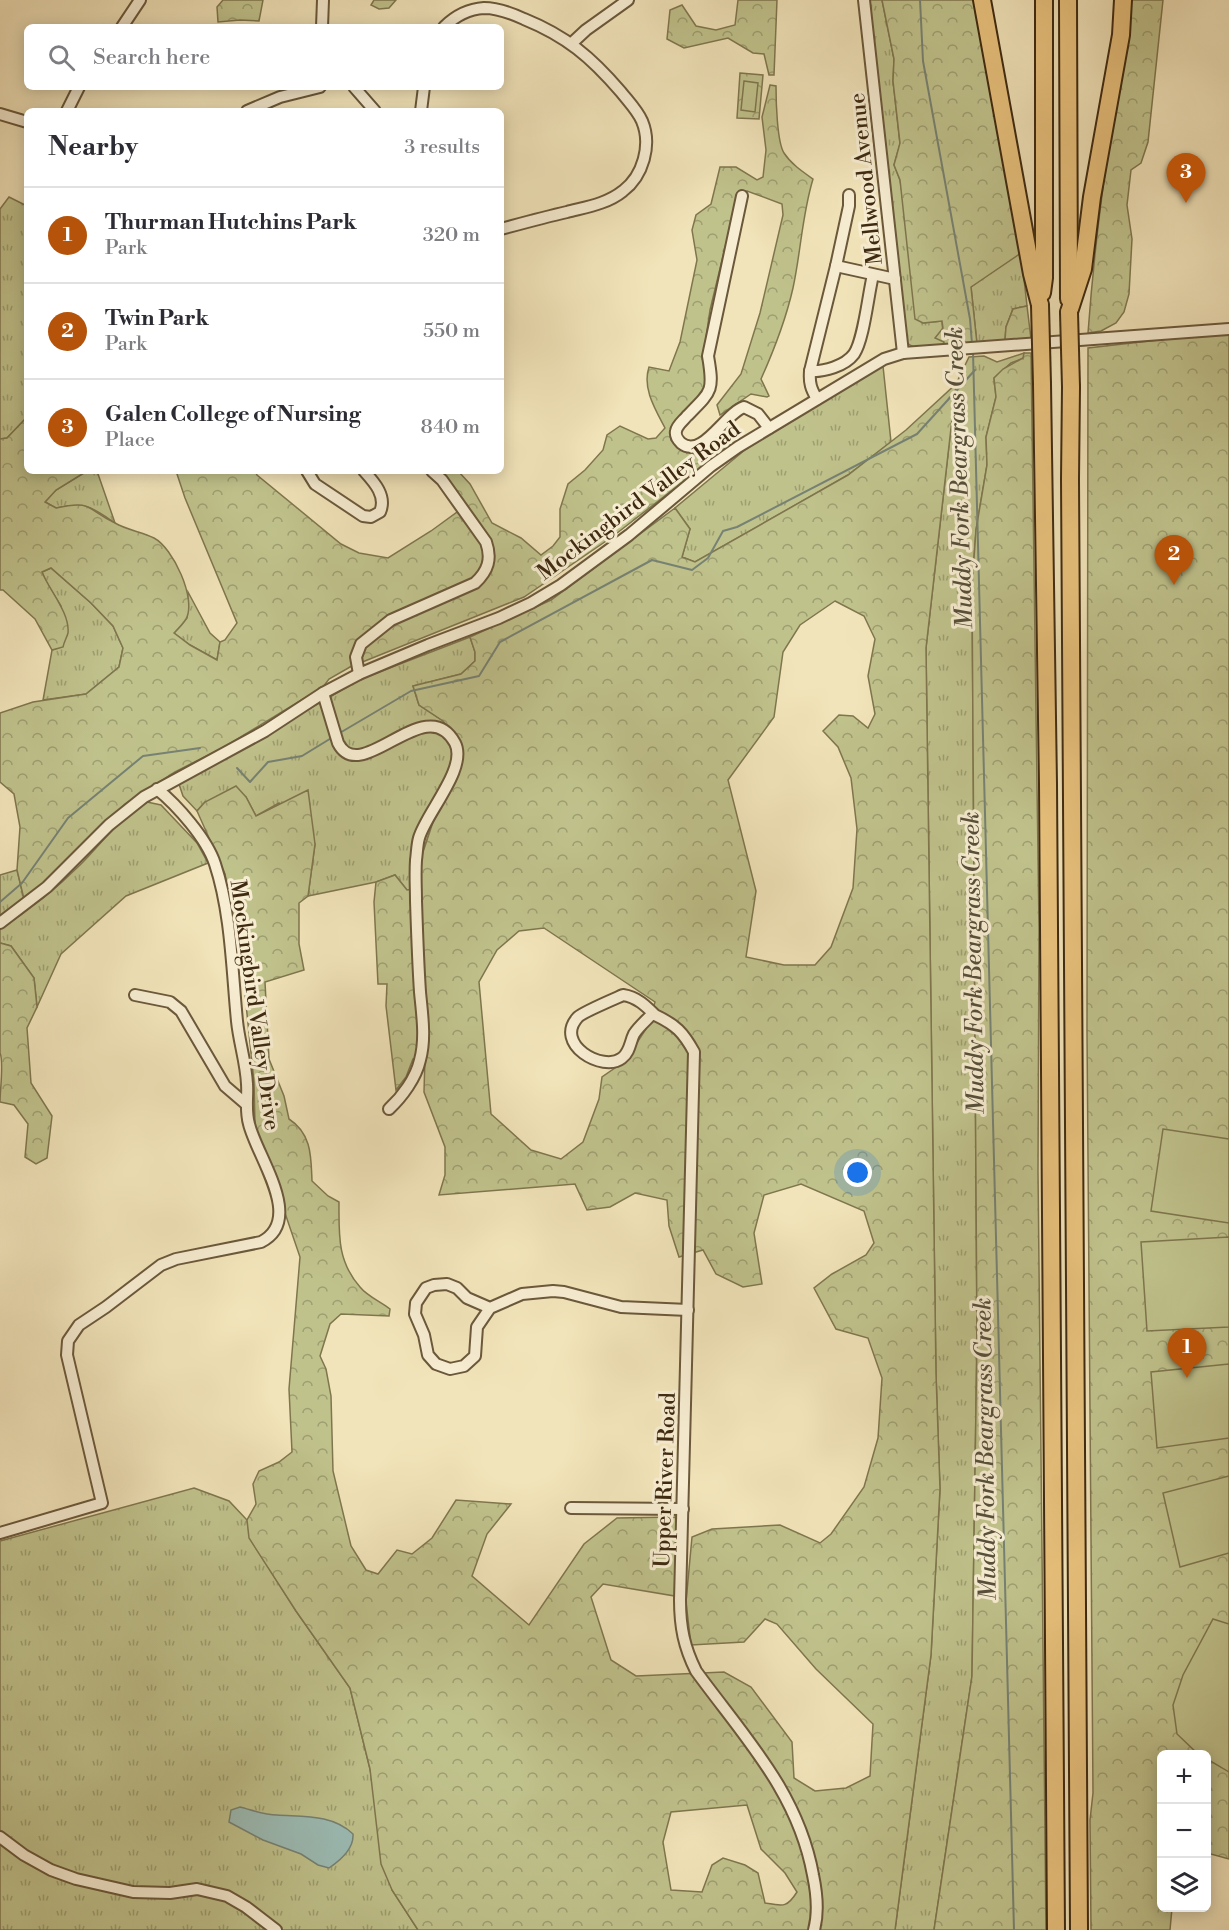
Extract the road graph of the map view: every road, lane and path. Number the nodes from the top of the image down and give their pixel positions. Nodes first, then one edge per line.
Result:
1 (140, 0) edge
2 (323, 0) edge
3 (628, 0) edge
4 (864, 0) edge
5 (982, 0) edge
6 (1044, 0) edge
7 (1068, 0) edge
8 (1123, 0) edge
9 (124, 24) edge
10 (322, 24) edge
11 (448, 24) edge
12 (572, 43) junction
13 (78, 90) edge
14 (308, 90) edge
15 (357, 90) edge
16 (424, 90) edge
17 (69, 108) edge
18 (254, 108) edge
19 (372, 108) edge
20 (421, 108) edge
21 (0, 114) edge
22 (24, 121) edge
23 (849, 195) dead end
24 (742, 196) dead end
25 (504, 228) edge
26 (836, 266) junction
27 (873, 275) junction
28 (896, 279) junction
29 (1040, 305) junction
30 (1068, 312) junction
31 (1229, 329) edge
32 (903, 353) junction
33 (810, 371) junction
34 (817, 399) junction
35 (769, 428) junction
36 (309, 474) edge
37 (367, 474) edge
38 (435, 474) edge
39 (359, 674) junction
40 (323, 693) junction
41 (158, 789) junction
42 (0, 922) edge
43 (135, 995) dead end
44 (653, 1013) junction
45 (246, 1104) junction
46 (389, 1109) dead end
47 (490, 1308) junction
48 (688, 1310) junction
49 (571, 1508) dead end
50 (683, 1509) junction
51 (0, 1533) edge
52 (0, 1836) edge
53 (276, 1930) edge
54 (814, 1930) edge
55 (1056, 1930) edge
56 (1079, 1930) edge

1 - 9 street
2 - 10 street
3 - 12 street
4 - 28 street, Mellwood Avenue
5 - 29 highway
6 - 29 highway
7 - 30 highway
8 - 30 highway
11 - 12 street
12 - 25 street
13 - 17 street
14 - 18 street
15 - 19 street
16 - 20 street
21 - 22 street
23 - 26 street
24 - 35 street
26 - 27 street
26 - 33 street
27 - 28 street
27 - 33 street
28 - 32 street, Mellwood Avenue
29 - 55 highway, bridge
30 - 56 highway, bridge
31 - 32 street, Mockingbird Valley Road
32 - 34 street, Mockingbird Valley Road
33 - 34 street
34 - 35 street, Mockingbird Valley Road
35 - 39 street, Mockingbird Valley Road
36 - 37 street
38 - 39 street
39 - 40 street, Mockingbird Valley Road
40 - 41 street, Mockingbird Valley Road
40 - 46 street
41 - 42 street, Mockingbird Valley Road
41 - 45 street, Mockingbird Valley Drive
43 - 45 street
44 - 44 street, Upper River Road
44 - 48 street, Upper River Road
45 - 51 street, Mockingbird Valley Drive
47 - 47 street
47 - 48 street
48 - 50 street, Upper River Road
49 - 50 street
50 - 54 street, Upper River Road
52 - 53 street

